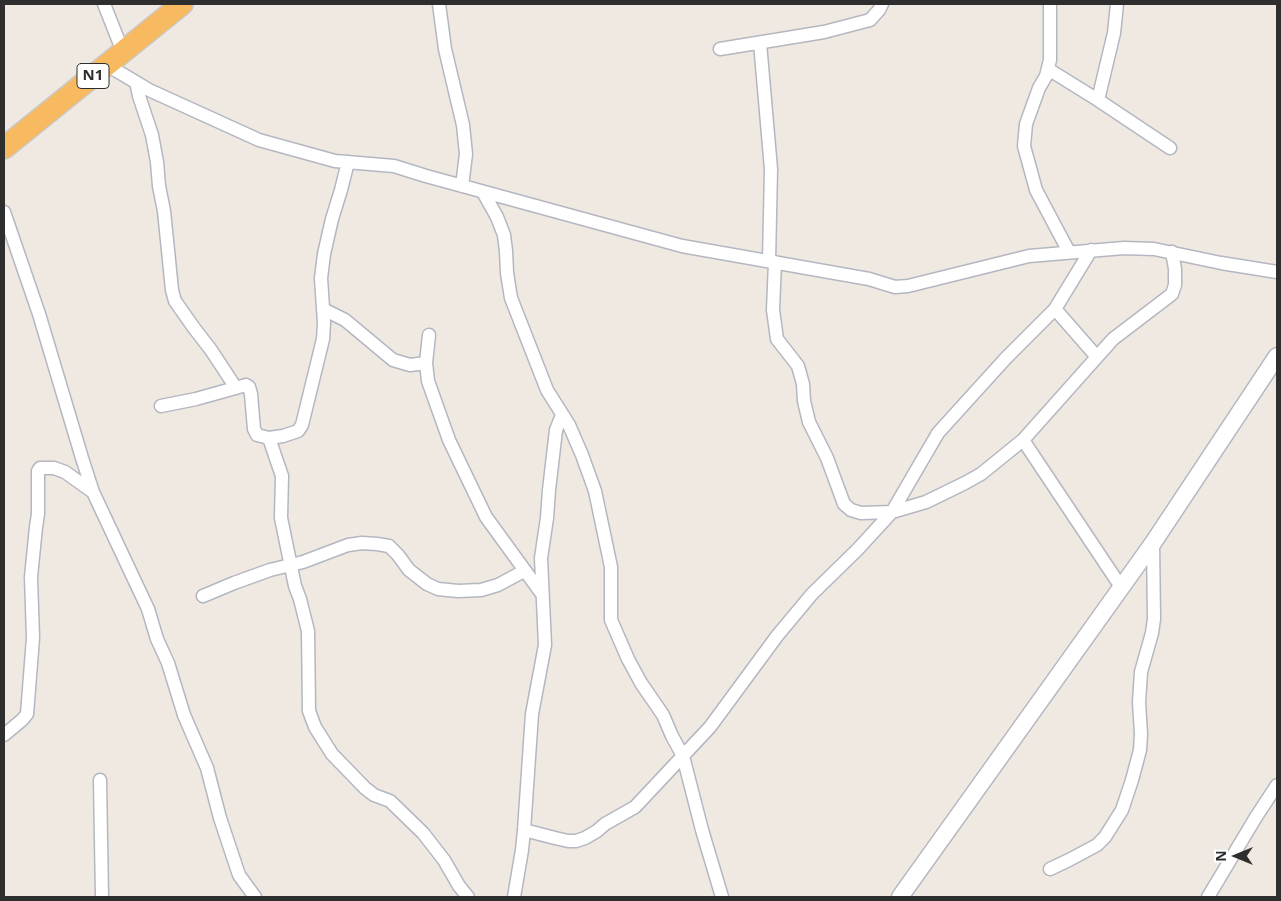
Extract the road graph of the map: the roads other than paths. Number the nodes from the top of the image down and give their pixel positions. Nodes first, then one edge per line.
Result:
1 (104, 4) edge
2 (182, 4) edge
3 (439, 4) edge
4 (882, 4) edge
5 (1050, 4) edge
6 (1117, 4) edge
7 (760, 43) junction
8 (720, 49) dead end
9 (115, 58) junction
10 (1048, 69) junction
11 (136, 82) junction
12 (1098, 100) junction
13 (4, 148) edge
14 (1170, 148) dead end
15 (348, 162) junction
16 (462, 186) junction
17 (483, 192) junction
18 (4, 212) edge
19 (1091, 250) junction
20 (1069, 252) junction
21 (1172, 252) junction
22 (772, 262) junction
23 (1277, 272) edge
24 (323, 309) junction
25 (1055, 309) junction
26 (429, 335) dead end
27 (1277, 356) edge
28 (1097, 357) junction
29 (426, 363) junction
30 (236, 388) junction
31 (160, 406) dead end
32 (562, 415) junction
33 (269, 438) junction
34 (1023, 440) junction
35 (93, 492) junction
36 (892, 512) junction
37 (1153, 543) junction
38 (291, 565) junction
39 (524, 571) junction
40 (1122, 587) junction
41 (542, 594) junction
42 (203, 596) dead end
43 (4, 735) edge
44 (683, 756) junction
45 (100, 780) dead end
46 (1277, 786) edge
47 (524, 830) junction
48 (1050, 868) dead end
49 (102, 897) edge
50 (255, 897) edge
51 (468, 897) edge
52 (514, 897) edge
53 (722, 897) edge
54 (900, 897) edge
55 (1208, 897) edge

1 - 9 street
2 - 9 highway, N1
3 - 16 street
4 - 7 street
5 - 10 street
6 - 12 street
7 - 8 street
7 - 22 street
9 - 11 street
9 - 13 highway, N1
10 - 12 street
10 - 20 street
11 - 15 street
11 - 30 street
12 - 14 street
15 - 16 street
15 - 24 street
16 - 17 street
17 - 22 street
17 - 32 street
18 - 35 street
19 - 20 street
19 - 21 street
19 - 25 street
20 - 22 street
21 - 23 street
21 - 28 street
22 - 36 street
24 - 29 street
24 - 33 street
25 - 28 street
25 - 36 street
26 - 29 street
27 - 37 street
28 - 34 street
29 - 39 street
30 - 31 street
30 - 33 street
32 - 41 street
32 - 44 street
33 - 38 street
34 - 36 street
34 - 40 street
35 - 43 street
35 - 50 street
36 - 44 street
37 - 40 street
37 - 48 street
38 - 39 street
38 - 42 street
38 - 51 street
39 - 41 street
40 - 54 street
41 - 47 street
44 - 47 street
44 - 53 street
45 - 49 street
46 - 55 street
47 - 52 street

